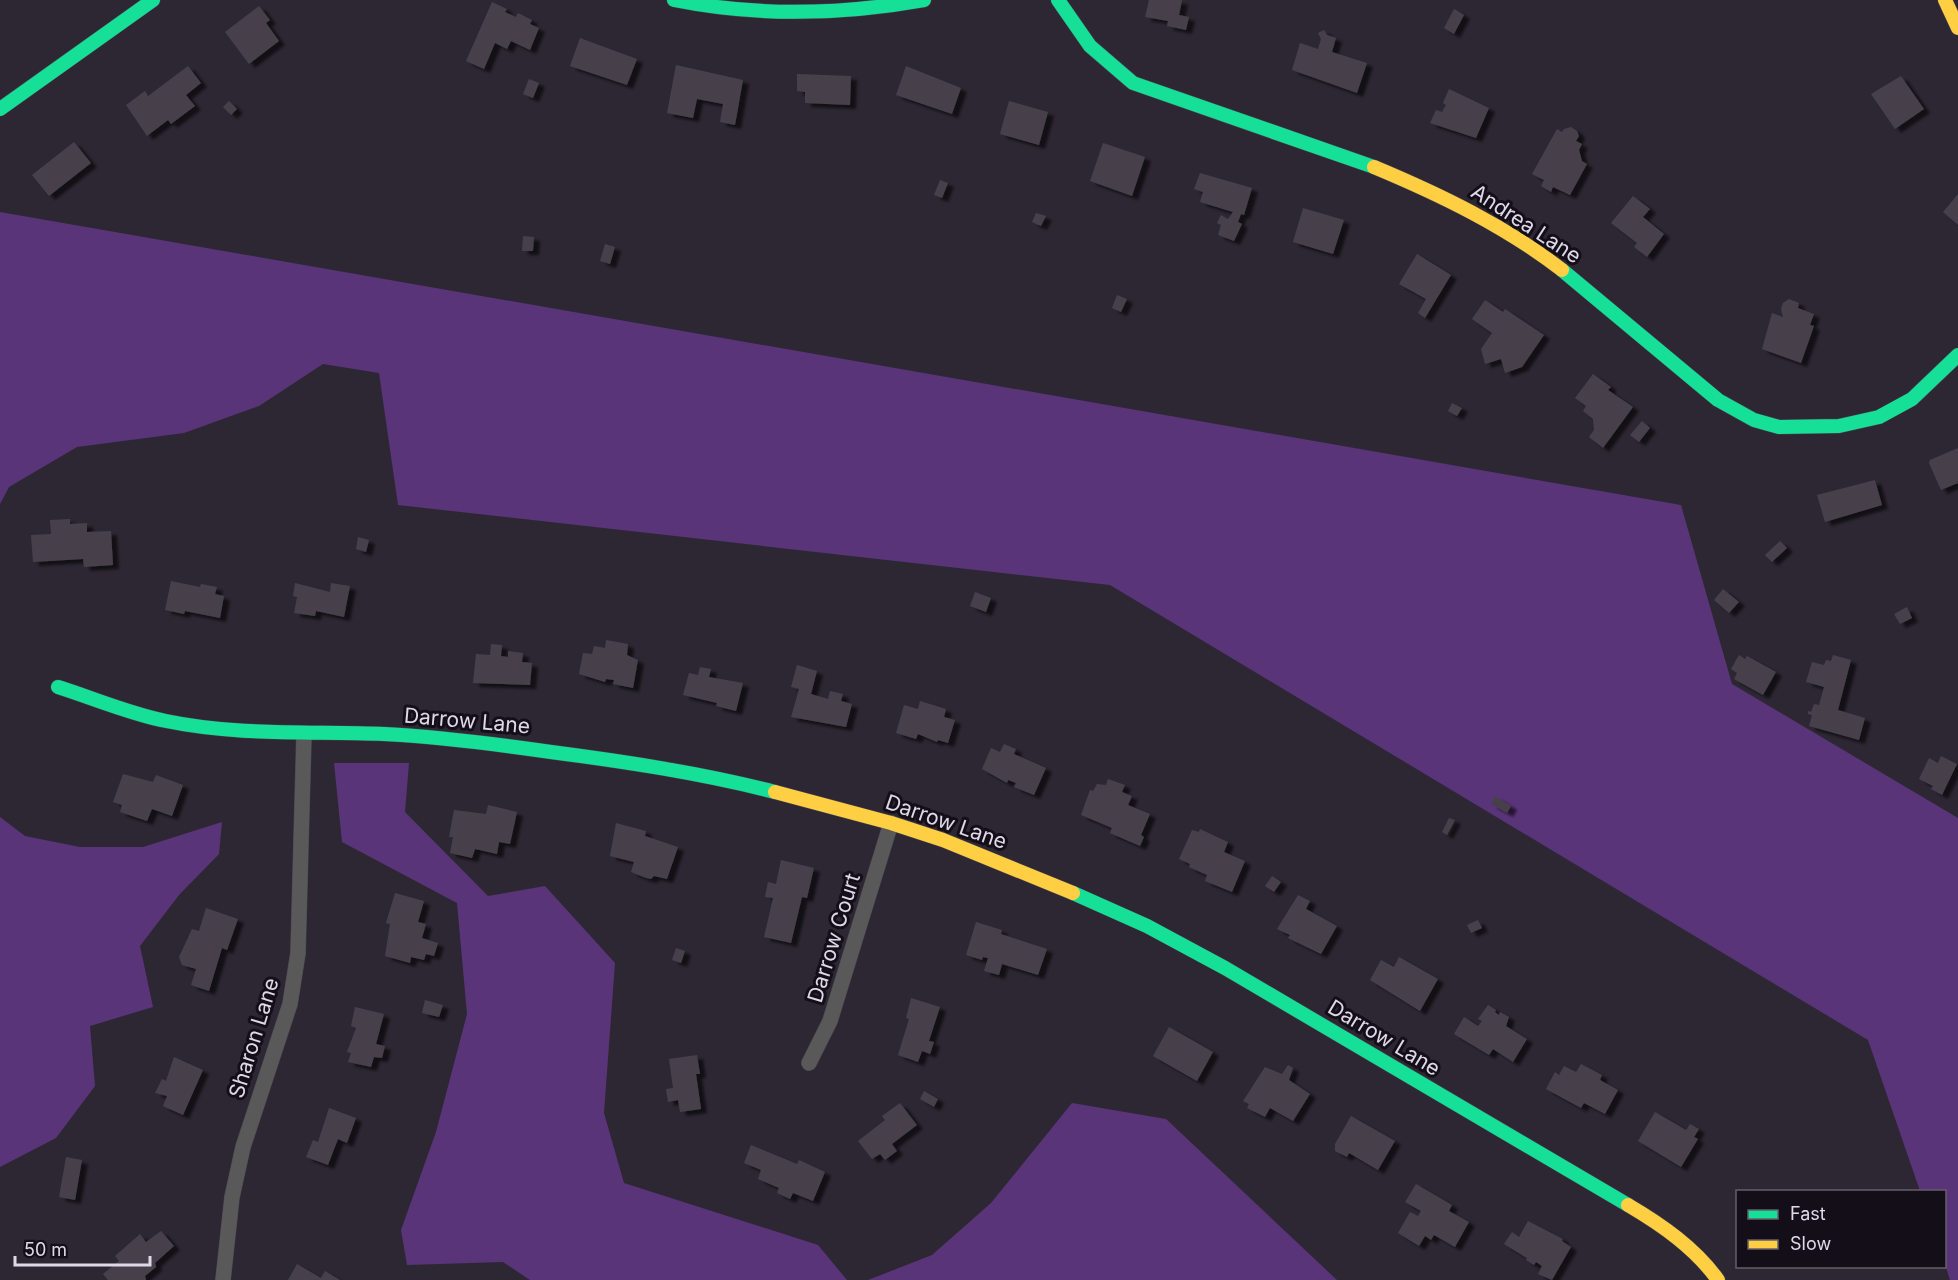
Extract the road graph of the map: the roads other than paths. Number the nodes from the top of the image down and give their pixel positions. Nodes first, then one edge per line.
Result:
1 (153, 0) edge
2 (674, 0) edge
3 (924, 0) edge
4 (1058, 0) edge
5 (1945, 0) edge
6 (1958, 28) edge
7 (0, 110) edge
8 (1958, 355) edge
9 (58, 687) dead end
10 (304, 734) junction
11 (891, 823) junction
12 (809, 1063) dead end
13 (223, 1280) edge
14 (1718, 1280) edge

1 - 7 street
2 - 3 street
4 - 8 street, Andrea Lane
5 - 6 street
9 - 10 street, Darrow Lane
10 - 11 street, Darrow Lane
10 - 13 street, Sharon Lane
11 - 12 street, Darrow Court
11 - 14 street, Darrow Lane

